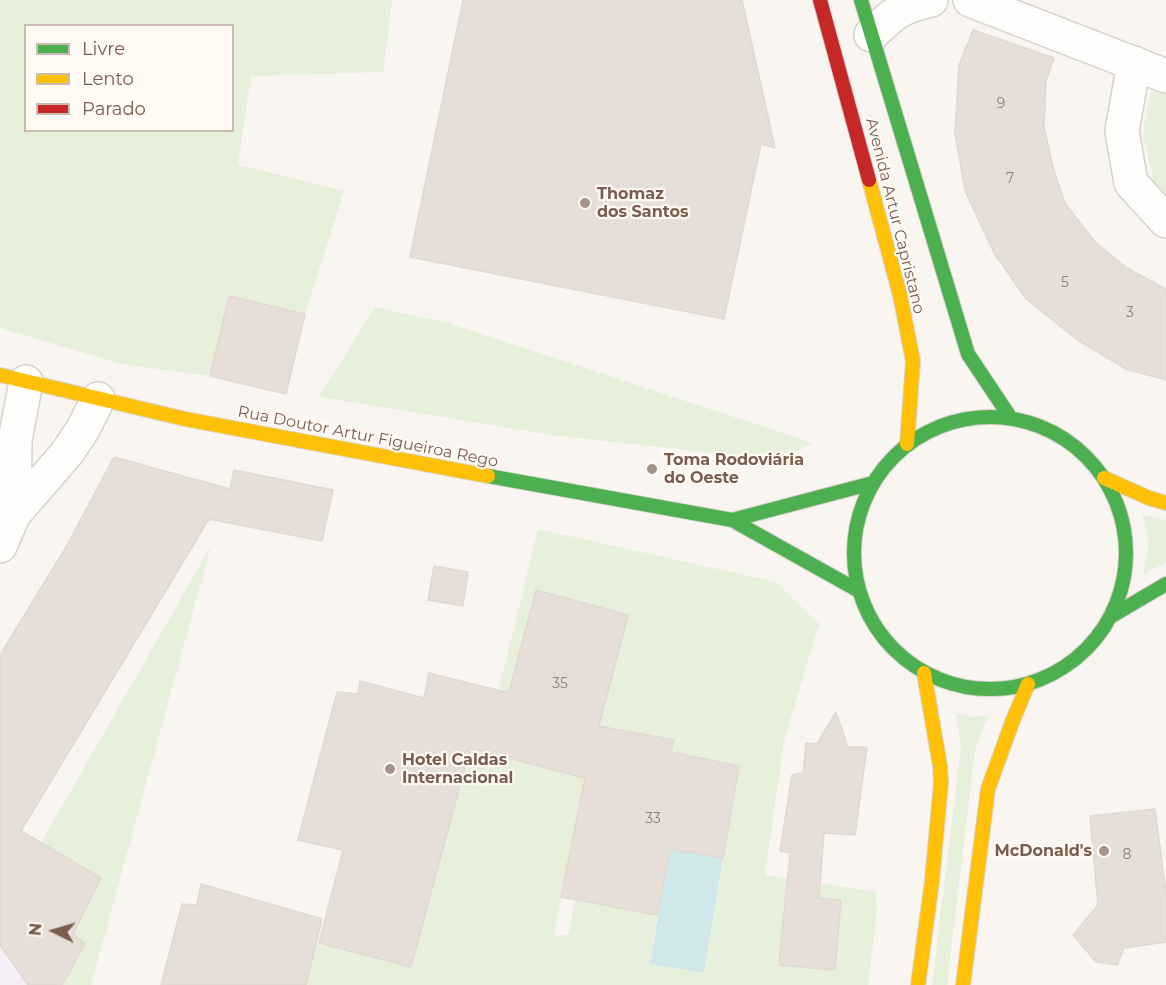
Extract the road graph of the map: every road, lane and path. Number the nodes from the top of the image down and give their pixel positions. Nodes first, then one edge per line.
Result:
1 (820, 0) edge
2 (861, 0) edge
3 (931, 0) edge
4 (981, 2) edge
5 (871, 35) junction
6 (1134, 63) junction
7 (1166, 76) edge
8 (1166, 222) edge
9 (13, 379) edge
10 (98, 399) junction
11 (1010, 417) junction
12 (907, 444) junction
13 (1104, 478) junction
14 (873, 483) junction
15 (1166, 503) edge
16 (14, 514) junction
17 (732, 520) junction
18 (0, 546) edge
19 (1166, 584) edge
20 (859, 591) junction
21 (1110, 617) junction
22 (924, 673) junction
23 (1028, 684) junction
24 (918, 985) edge
25 (963, 985) edge

1 - 12 main road, Avenida Artur Capristano
2 - 5 main road, Avenida Artur Capristano
3 - 5 street
4 - 6 street
5 - 11 main road, Avenida Artur Capristano
6 - 7 street
6 - 8 street
9 - 10 main road, Rua Doutor Artur Figueiroa Rego
9 - 16 street
10 - 16 street
10 - 17 main road, Rua Doutor Artur Figueiroa Rego
11 - 12 main road
11 - 13 main road
12 - 14 main road
13 - 15 main road
13 - 21 main road
14 - 17 main road, Rua Doutor Artur Figueiroa Rego
14 - 20 main road
16 - 18 street
17 - 20 main road, Rua Doutor Artur Figueiroa Rego
19 - 21 main road
20 - 22 main road
21 - 23 main road
22 - 23 main road
22 - 24 main road
23 - 25 main road

